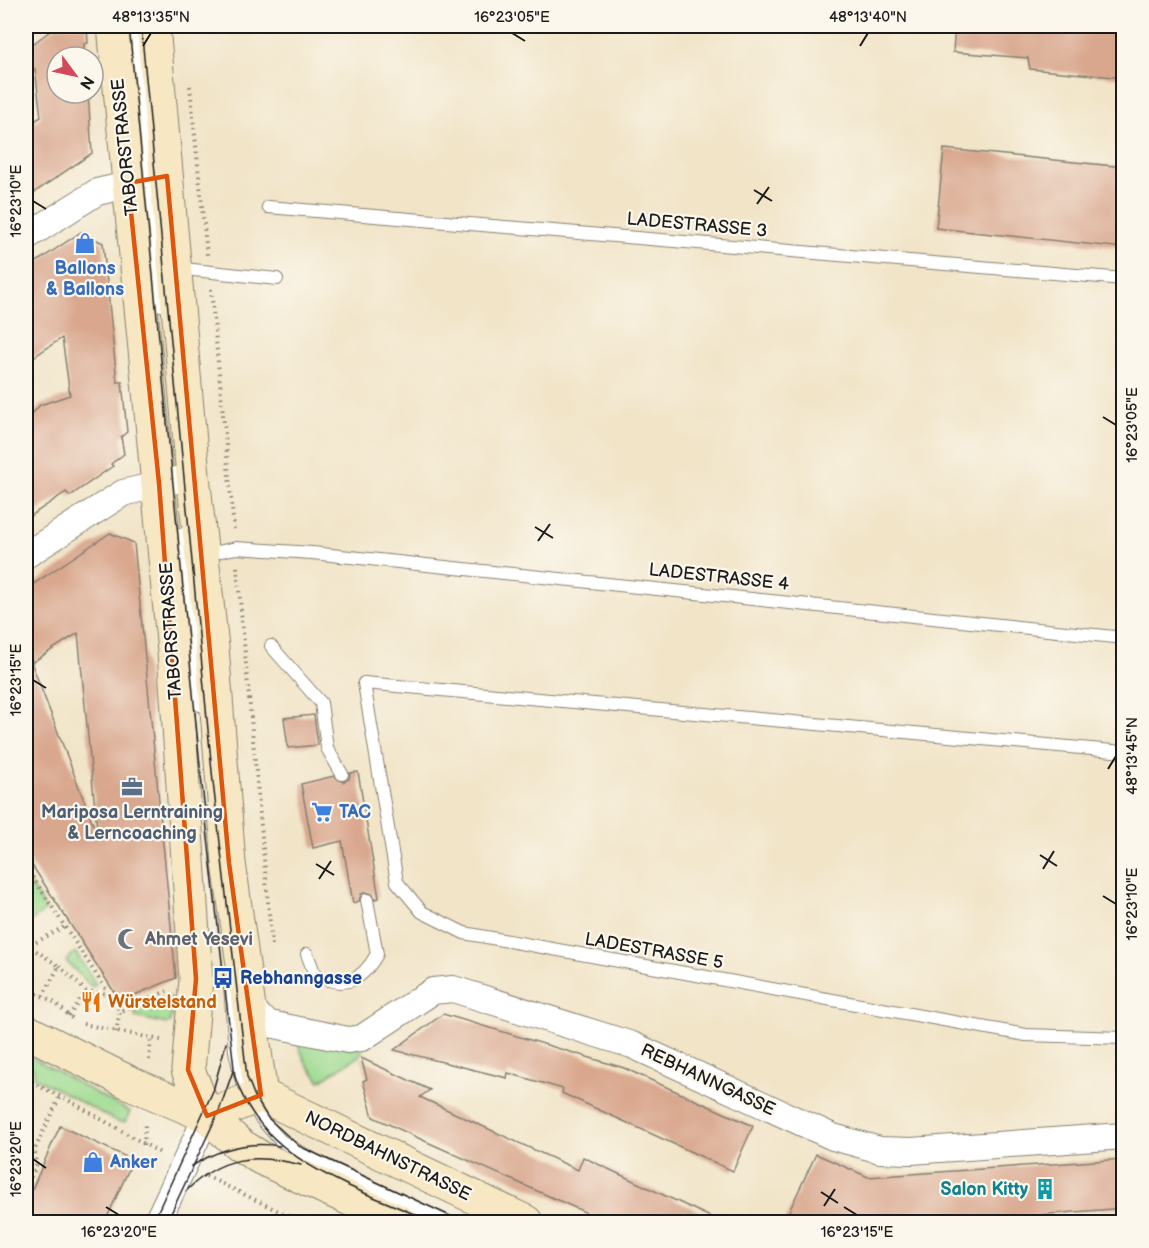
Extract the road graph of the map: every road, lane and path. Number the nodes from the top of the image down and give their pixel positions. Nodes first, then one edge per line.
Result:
1 (114, 26) edge
2 (134, 26) edge
3 (153, 26) edge
4 (190, 84) dead end
5 (148, 180) junction
6 (268, 207) dead end
7 (26, 237) edge
8 (157, 271) junction
9 (209, 273) junction
10 (277, 279) dead end
11 (1124, 279) edge
12 (163, 317) dead end
13 (177, 479) junction
14 (182, 525) dead end
15 (236, 548) junction
16 (26, 555) edge
17 (185, 559) junction
18 (1124, 638) edge
19 (271, 646) dead end
20 (201, 716) dead end
21 (1124, 752) edge
22 (342, 774) dead end
23 (214, 841) dead end
24 (26, 867) edge
25 (219, 887) dead end
26 (367, 900) dead end
27 (64, 927) junction
28 (27, 945) edge
29 (273, 950) dead end
30 (26, 953) edge
31 (307, 954) dead end
32 (59, 966) junction
33 (228, 968) dead end
34 (26, 988) edge
35 (170, 990) dead end
36 (86, 991) junction
37 (109, 994) junction
38 (43, 996) junction
39 (248, 1002) junction
40 (120, 1011) junction
41 (69, 1016) junction
42 (26, 1031) edge
43 (116, 1032) junction
44 (1124, 1038) edge
45 (149, 1058) dead end
46 (26, 1080) edge
47 (60, 1096) junction
48 (255, 1097) junction
49 (207, 1116) junction
50 (146, 1120) dead end
51 (1124, 1136) edge
52 (144, 1145) junction
53 (35, 1149) junction
54 (150, 1149) dead end
55 (26, 1150) edge
56 (218, 1181) dead end
57 (26, 1188) edge
58 (157, 1222) edge
59 (301, 1222) edge
60 (400, 1222) edge
61 (448, 1222) edge
62 (526, 1222) edge

1 - 5 main road, TABORSTRASSE
2 - 5 lane, TABORSTRASSE
3 - 5 main road, TABORSTRASSE
4 - 9 path
5 - 7 street
5 - 8 main road, TABORSTRASSE
6 - 11 lane, LADESTRASSE 3
8 - 9 lane
8 - 12 lane, TABORSTRASSE
8 - 13 main road, TABORSTRASSE
9 - 10 lane
9 - 15 path
13 - 16 street
13 - 17 main road, TABORSTRASSE
14 - 17 lane, TABORSTRASSE
15 - 17 lane, LADESTRASSE 4
15 - 18 lane, LADESTRASSE 4
15 - 29 path
17 - 20 lane, TABORSTRASSE
17 - 39 main road, TABORSTRASSE
17 - 49 main road, TABORSTRASSE
19 - 22 lane
21 - 44 lane, LADESTRASSE 5
23 - 25 lane
24 - 27 path
26 - 31 lane
27 - 28 path
27 - 37 path
28 - 30 path
28 - 32 path
32 - 36 path
32 - 38 path
33 - 48 lane
34 - 38 path
35 - 40 path
36 - 37 path
36 - 41 path
37 - 40 path
38 - 41 path
39 - 48 main road, TABORSTRASSE
39 - 51 street, REBHANNGASSE
40 - 43 path
41 - 43 path
42 - 49 main road
43 - 45 path
46 - 47 path
47 - 52 path
47 - 53 path
48 - 49 main road
48 - 61 lane, NORDBAHNSTRASSE
48 - 62 main road, NORDBAHNSTRASSE
49 - 58 street
49 - 60 main road
50 - 52 path
52 - 54 path
53 - 55 path
53 - 57 path
56 - 59 path

